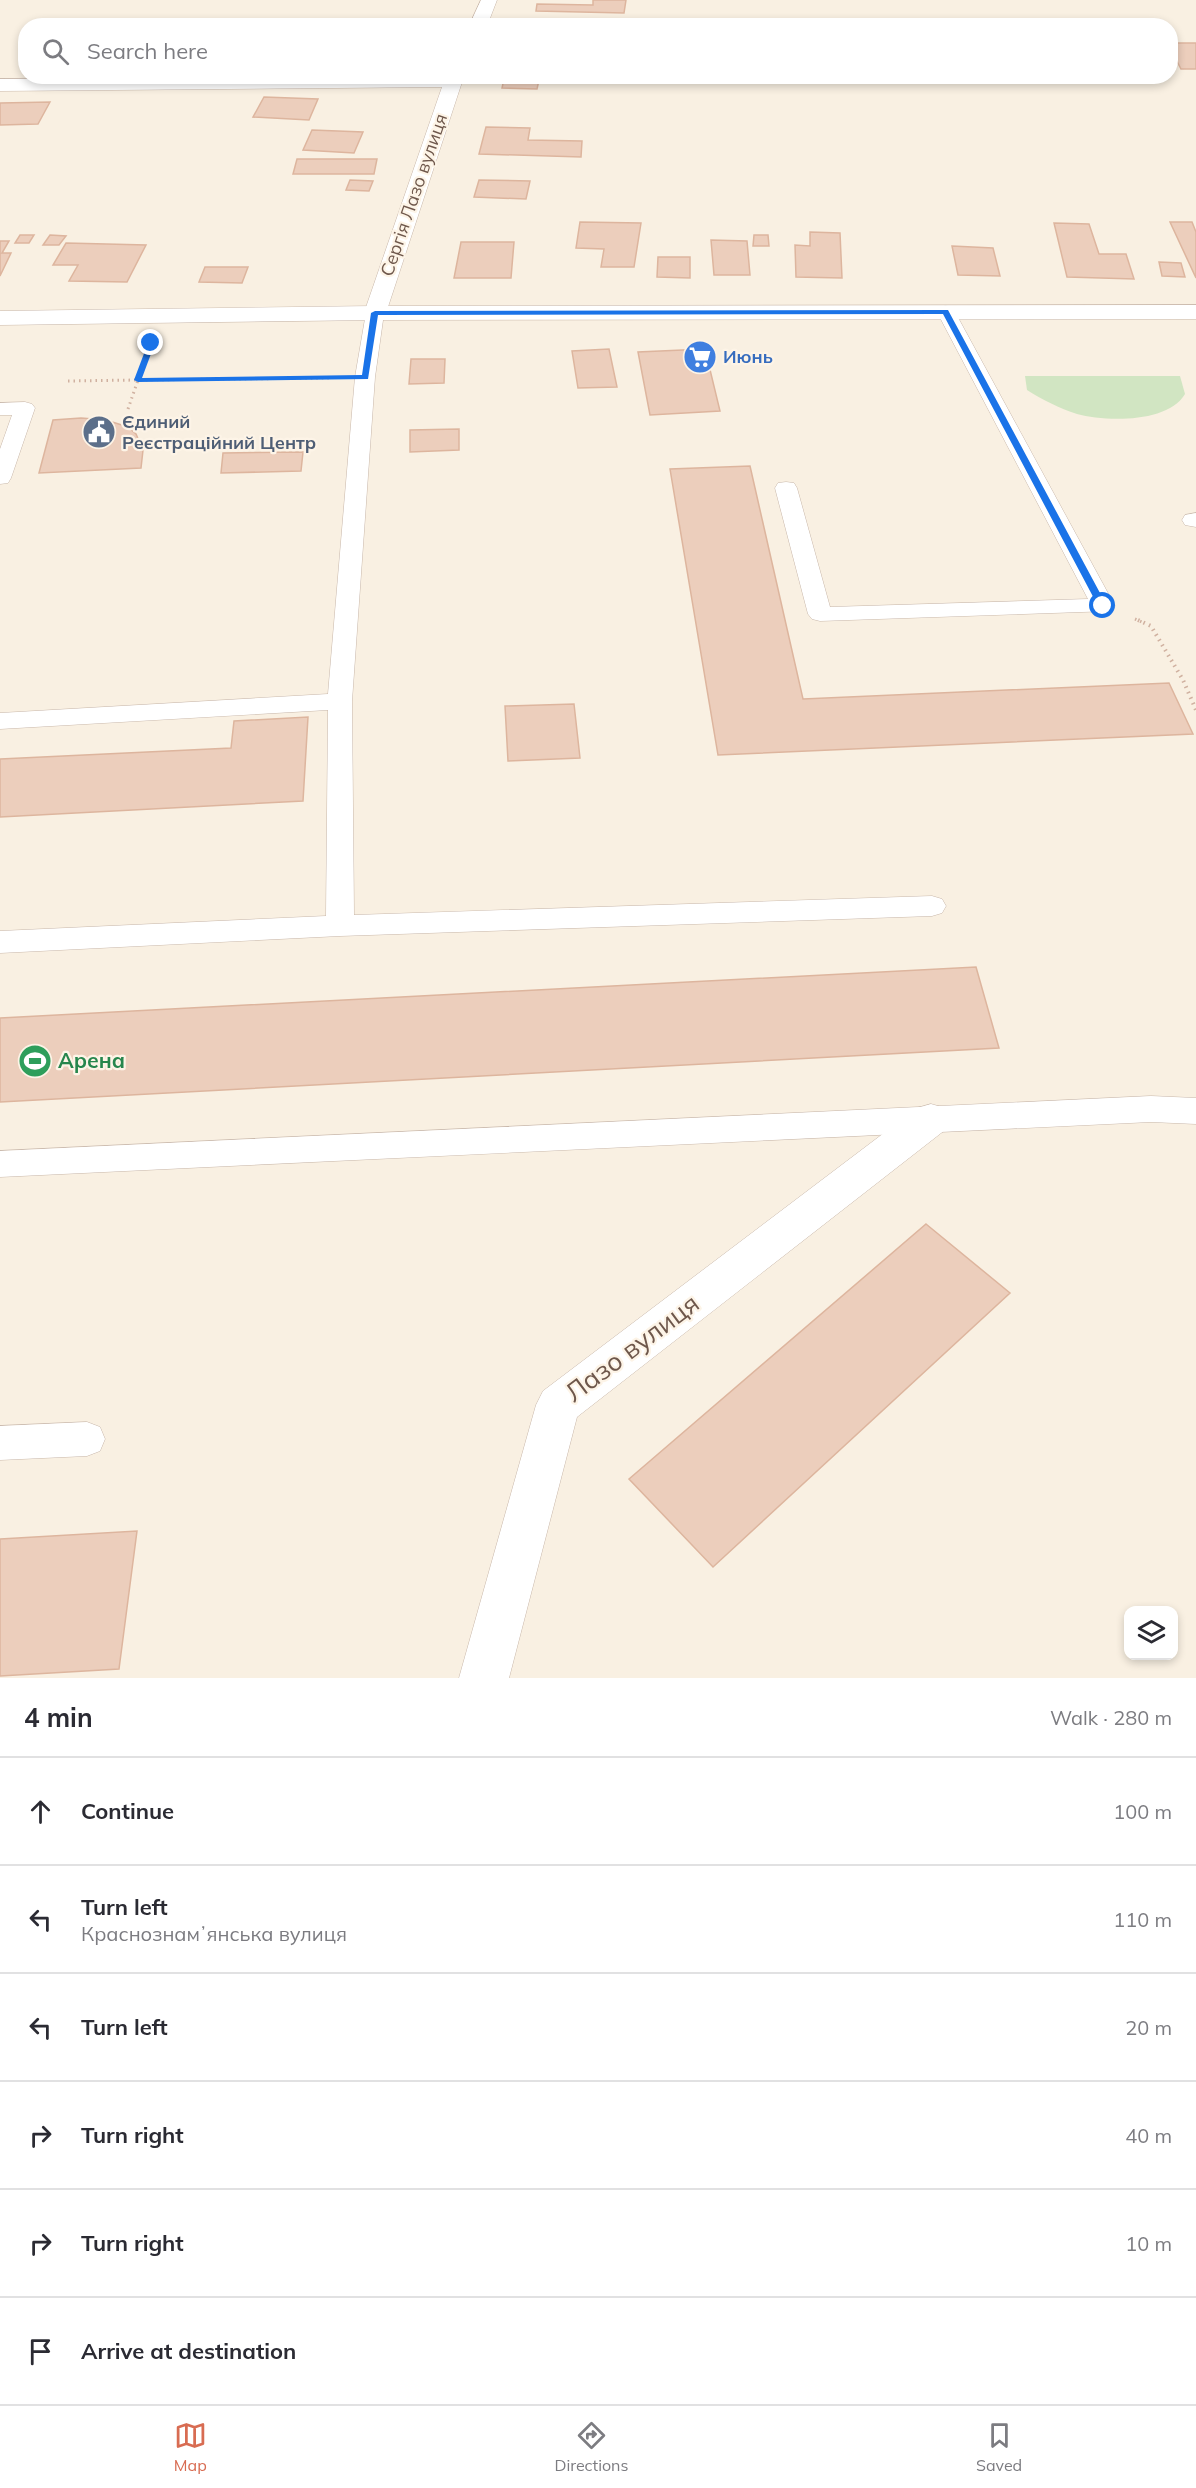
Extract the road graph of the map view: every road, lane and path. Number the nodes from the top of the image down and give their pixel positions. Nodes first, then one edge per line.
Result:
1 (489, 0) edge
2 (481, 18) edge
3 (76, 84) edge
4 (452, 84) edge
5 (0, 85) edge
6 (946, 312) junction
7 (1196, 312) edge
8 (375, 313) junction
9 (0, 318) edge
10 (151, 343) dead end
11 (366, 377) junction
12 (138, 380) junction
13 (68, 381) dead end
14 (0, 408) edge
15 (128, 409) dead end
16 (0, 478) edge
17 (786, 488) dead end
18 (1103, 606) junction
19 (340, 701) junction
20 (1196, 710) edge
21 (0, 721) edge
22 (932, 906) dead end
23 (340, 926) junction
24 (0, 942) edge
25 (1196, 1111) edge
26 (931, 1119) junction
27 (0, 1164) edge
28 (87, 1439) dead end
29 (0, 1443) edge
30 (484, 1678) edge

1 - 2 street
3 - 5 street
4 - 8 street, Сергія Лазо вулиця
6 - 7 street
6 - 8 street
6 - 18 lane
8 - 9 street
8 - 11 lane
10 - 12 path
11 - 12 path
11 - 19 lane
12 - 13 path
12 - 15 path
14 - 16 lane
17 - 18 lane
18 - 20 path
19 - 21 lane
19 - 23 lane
22 - 23 lane
23 - 24 lane
25 - 26 lane
26 - 27 lane
26 - 30 street, Лазо вулиця
28 - 29 lane

